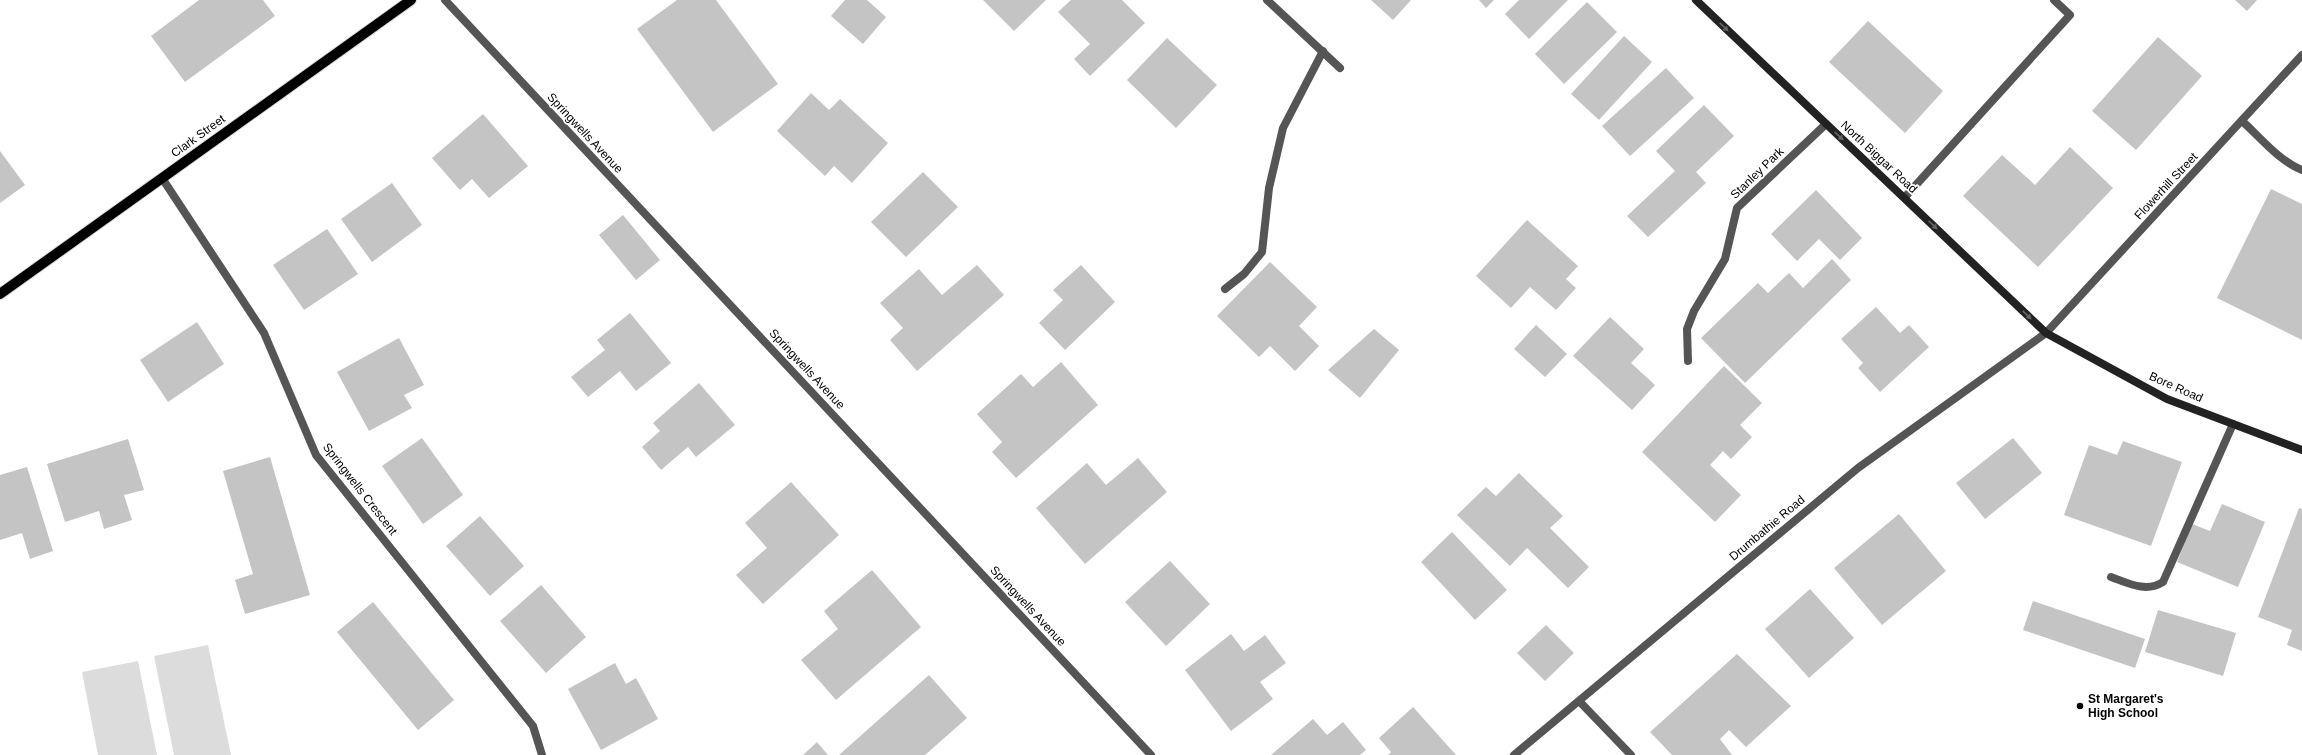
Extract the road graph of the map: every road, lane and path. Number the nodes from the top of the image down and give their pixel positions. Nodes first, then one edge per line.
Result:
1 (411, 0) edge
2 (445, 0) edge
3 (1268, 0) edge
4 (1696, 0) edge
5 (2054, 0) edge
6 (1323, 51) junction
7 (2302, 55) edge
8 (1340, 68) dead end
9 (2242, 121) junction
10 (1826, 124) junction
11 (2302, 170) edge
12 (162, 178) junction
13 (1905, 197) junction
14 (1225, 289) dead end
15 (0, 294) edge
16 (2046, 333) junction
17 (1688, 361) dead end
18 (2233, 424) junction
19 (2302, 450) edge
20 (2111, 577) dead end
21 (1580, 702) junction
22 (542, 755) edge
23 (1151, 755) edge
24 (1514, 755) edge
25 (1631, 755) edge

1 - 12 main road, Clark Street
2 - 23 street, Springwells Avenue
3 - 6 street
4 -> 10 main road, North Biggar Road
5 - 13 street
6 - 8 street
6 - 14 street
7 - 9 street, Flowerhill Street
9 - 11 street
9 - 16 street, Flowerhill Street
10 -> 13 main road, North Biggar Road
10 - 17 street, Stanley Park
12 - 15 main road, Clark Street
12 - 22 street, Springwells Crescent
13 -> 16 main road, North Biggar Road
16 - 18 main road, Bore Road
16 - 21 street, Drumbathie Road
18 - 19 main road, Bore Road
18 - 20 street
21 - 24 street, Drumbathie Road
21 - 25 street

